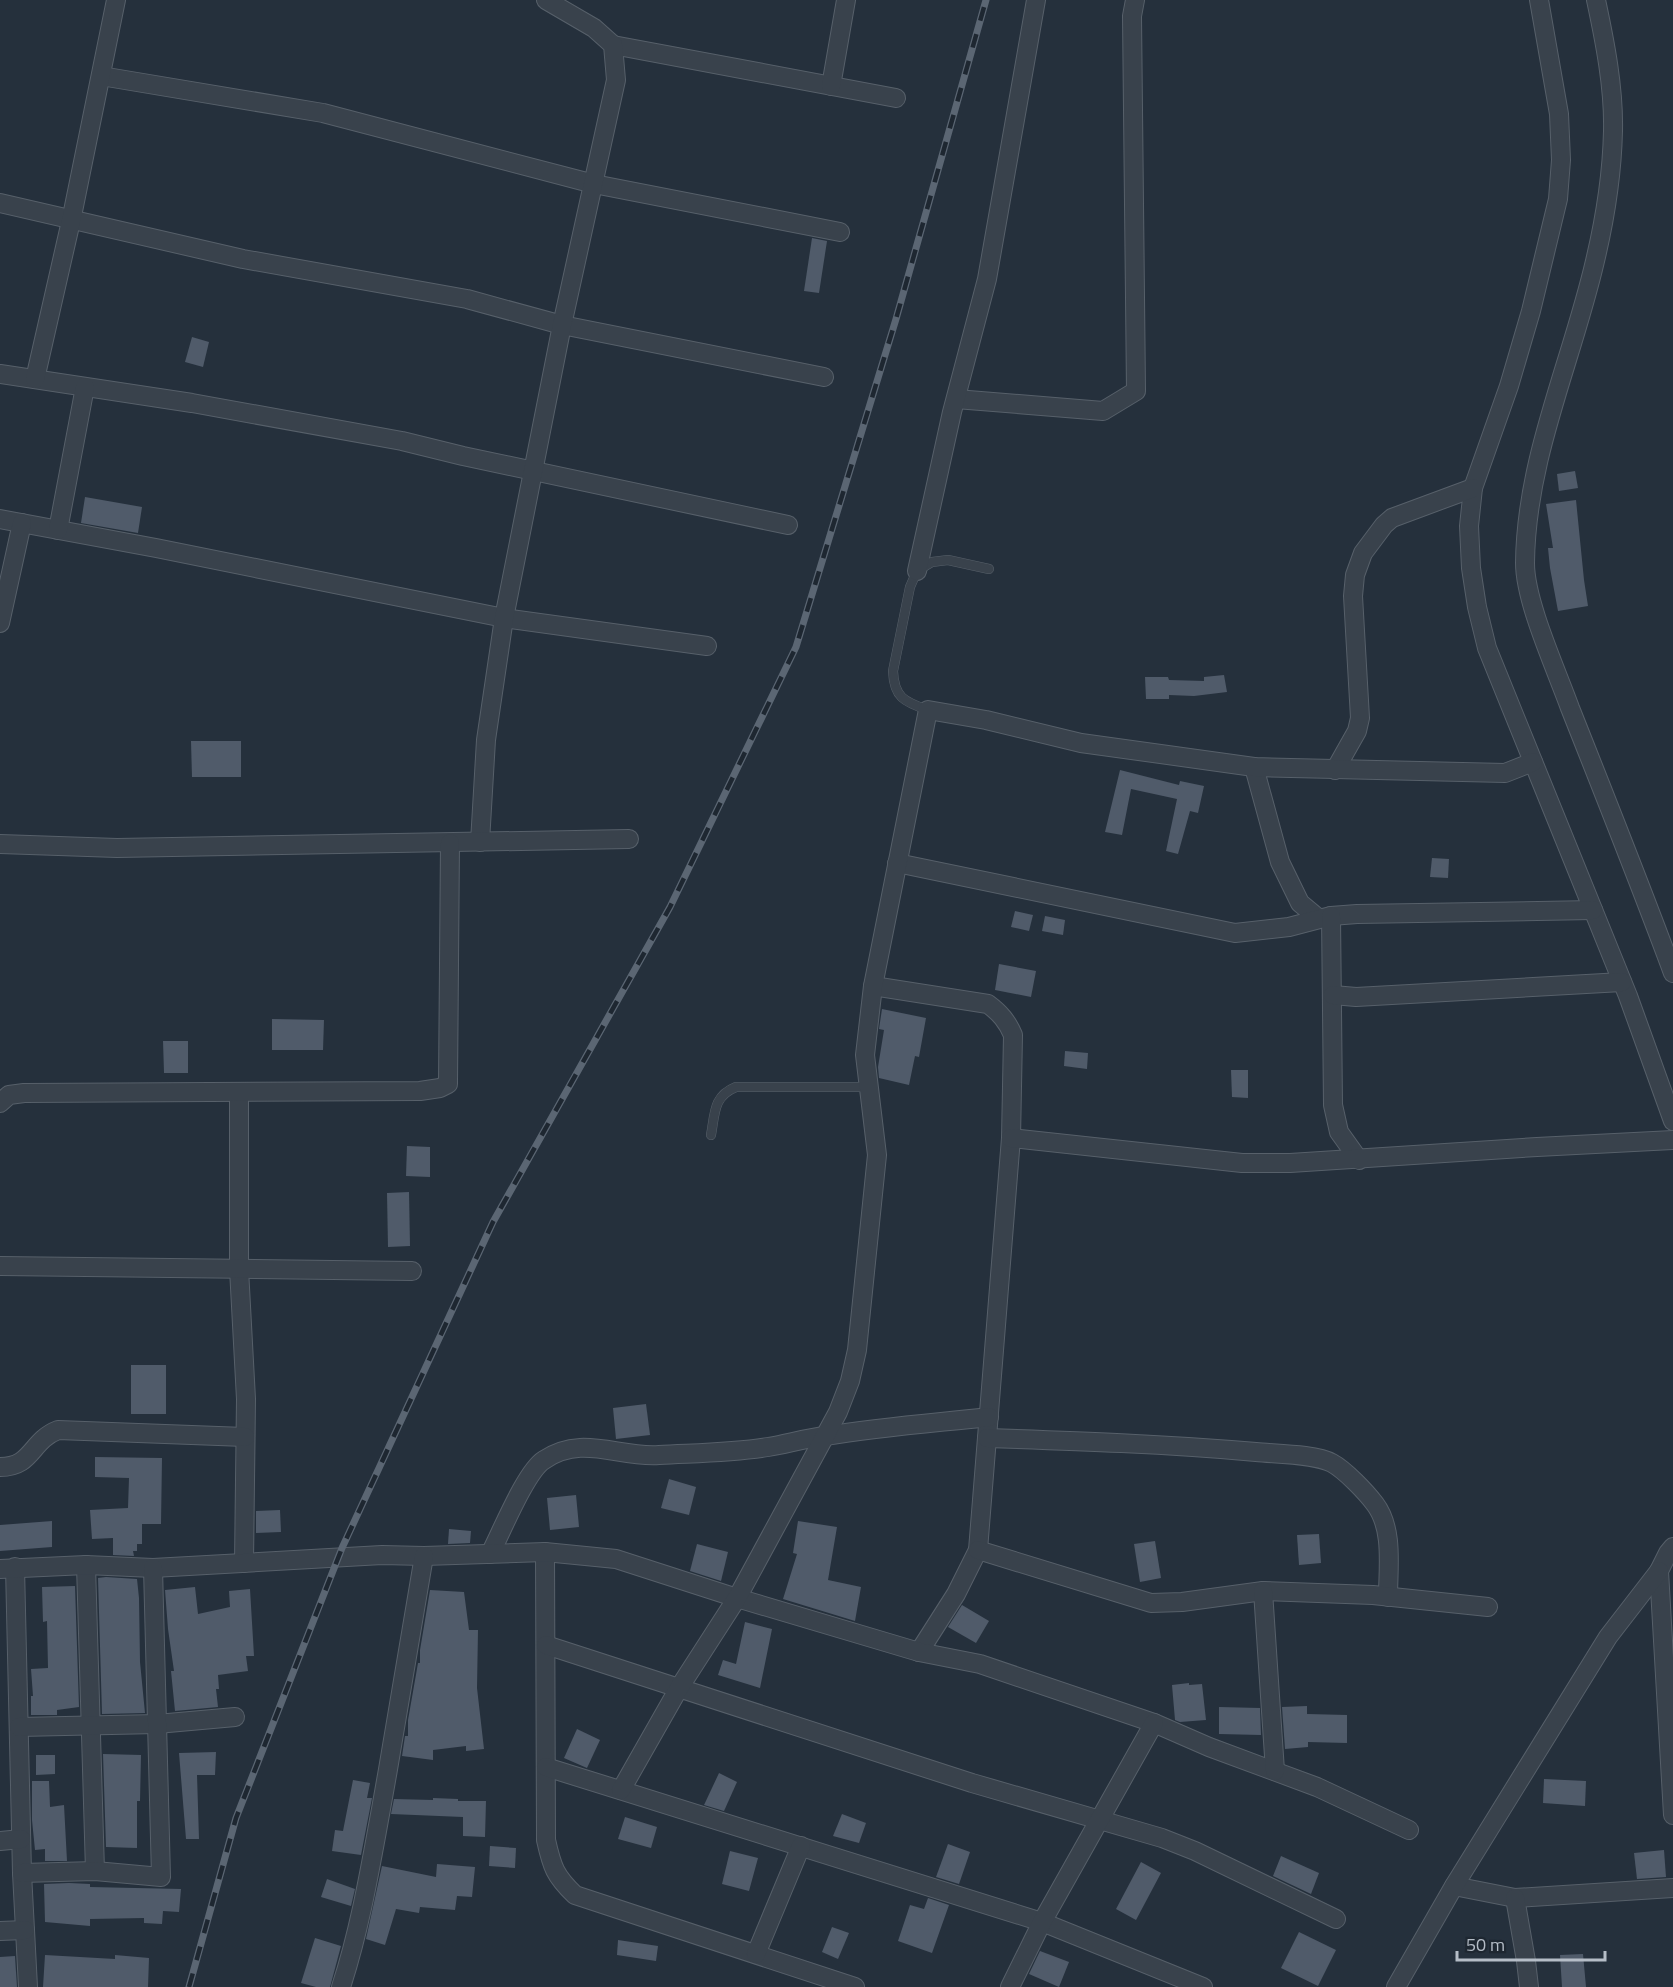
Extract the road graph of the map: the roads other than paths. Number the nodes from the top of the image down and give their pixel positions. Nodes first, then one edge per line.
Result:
1 (116, 0) edge
2 (546, 0) edge
3 (846, 0) edge
4 (1036, 0) edge
5 (1135, 0) edge
6 (1539, 0) edge
7 (1596, 0) edge
8 (614, 45) junction
9 (101, 76) junction
10 (831, 86) junction
11 (896, 98) dead end
12 (594, 184) junction
13 (0, 203) edge
14 (72, 221) junction
15 (840, 232) dead end
16 (562, 325) junction
17 (0, 374) edge
18 (824, 377) dead end
19 (35, 379) junction
20 (85, 387) junction
21 (956, 399) junction
22 (533, 471) junction
23 (1473, 488) junction
24 (0, 519) edge
25 (22, 523) junction
26 (788, 525) dead end
27 (58, 530) junction
28 (989, 569) dead end
29 (917, 571) junction
30 (504, 618) junction
31 (0, 623) edge
32 (707, 646) dead end
33 (928, 710) junction
34 (1533, 762) junction
35 (1254, 767) junction
36 (1335, 770) junction
37 (629, 839) dead end
38 (480, 842) junction
39 (450, 843) junction
40 (0, 844) edge
41 (897, 863) junction
42 (1593, 910) junction
43 (1325, 917) junction
44 (1673, 973) edge
45 (1622, 982) junction
46 (873, 986) junction
47 (1333, 995) junction
48 (869, 1087) junction
49 (238, 1093) junction
50 (0, 1103) edge
51 (1673, 1121) edge
52 (711, 1135) dead end
53 (1011, 1138) junction
54 (1673, 1140) edge
55 (1359, 1160) junction
56 (0, 1266) edge
57 (239, 1269) junction
58 (412, 1271) dead end
59 (988, 1417) junction
60 (825, 1436) junction
61 (245, 1437) junction
62 (987, 1438) junction
63 (0, 1467) edge
64 (1673, 1547) edge
65 (978, 1550) junction
66 (545, 1552) junction
67 (490, 1554) junction
68 (423, 1556) junction
69 (244, 1563) junction
70 (86, 1565) junction
71 (7, 1568) edge
72 (153, 1568) junction
73 (1659, 1571) junction
74 (1263, 1591) junction
75 (1388, 1597) junction
76 (737, 1599) junction
77 (1488, 1607) dead end
78 (546, 1646) junction
79 (919, 1652) junction
80 (679, 1688) junction
81 (235, 1717) dead end
82 (1154, 1723) junction
83 (90, 1725) junction
84 (157, 1725) junction
85 (19, 1727) junction
86 (546, 1767) junction
87 (1275, 1771) junction
88 (621, 1790) junction
89 (1673, 1815) edge
90 (1099, 1821) junction
91 (1409, 1830) dead end
92 (21, 1839) junction
93 (0, 1841) edge
94 (801, 1846) junction
95 (95, 1871) junction
96 (22, 1873) junction
97 (1454, 1886) junction
98 (1673, 1888) edge
99 (1515, 1898) junction
100 (1336, 1919) dead end
101 (1042, 1922) junction
102 (25, 1930) junction
103 (0, 1931) edge
104 (756, 1954) junction
105 (28, 1987) edge
106 (341, 1987) edge
107 (855, 1987) edge
108 (1010, 1987) edge
109 (1203, 1987) edge
110 (1396, 1987) edge
111 (1529, 1987) edge

1 - 9 street
2 - 8 street
3 - 10 street
4 - 21 street
5 - 21 street
6 - 23 street
7 - 44 street
8 - 10 street
8 - 12 street
9 - 12 street
9 - 14 street
10 - 11 street
12 - 15 street
12 - 16 street
13 - 14 street
14 - 16 street
14 - 19 street
16 - 18 street
16 - 22 street
17 - 19 street
19 - 20 street
20 - 22 street
20 - 27 street
21 - 29 street
22 - 26 street
22 - 30 street
23 - 34 street
23 - 36 street
24 - 25 street
25 - 27 street
25 - 31 street
27 - 30 street
28 - 29 lane
29 - 33 lane
30 - 32 street
30 - 38 street
33 - 35 street
33 - 41 street
34 - 36 street
34 - 42 street
35 - 36 street
35 - 43 street
37 - 38 street
38 - 39 street
39 - 40 street
39 - 49 street
41 - 43 street
41 - 46 street
42 - 43 street
42 - 45 street
43 - 47 street
45 - 47 street
45 - 51 street
46 - 48 street
46 - 53 street
47 - 55 street
48 - 52 lane
48 - 60 street
49 - 50 street
49 - 57 street
53 - 55 street
53 - 59 street
54 - 55 street
56 - 57 street
57 - 58 street
57 - 61 street
59 - 60 street
59 - 62 street
60 - 67 street
60 - 76 street
61 - 63 street
61 - 69 street
62 - 65 street
62 - 75 street
64 - 73 street
65 - 74 street
65 - 79 street
66 - 67 street
66 - 76 street
66 - 78 street
67 - 68 street
68 - 69 street
68 - 106 street
69 - 72 street
70 - 71 street
70 - 72 street
70 - 83 street
71 - 85 street
72 - 84 street
73 - 89 street
73 - 97 street
74 - 75 street
74 - 87 street
75 - 77 street
76 - 79 street
76 - 80 street
78 - 80 street
78 - 86 street
79 - 82 street
80 - 88 street
80 - 90 street
81 - 84 street
82 - 87 street
82 - 90 street
83 - 84 street
83 - 85 street
83 - 95 street
84 - 95 street
85 - 92 street
86 - 88 street
86 - 104 street
87 - 91 street
88 - 94 street
90 - 100 street
90 - 101 street
92 - 93 street
92 - 96 street
94 - 101 street
94 - 104 street
95 - 96 street
96 - 102 street
97 - 99 street
97 - 110 street
98 - 99 street
99 - 111 street
101 - 108 street
101 - 109 street
102 - 103 street
102 - 105 street
104 - 107 street

